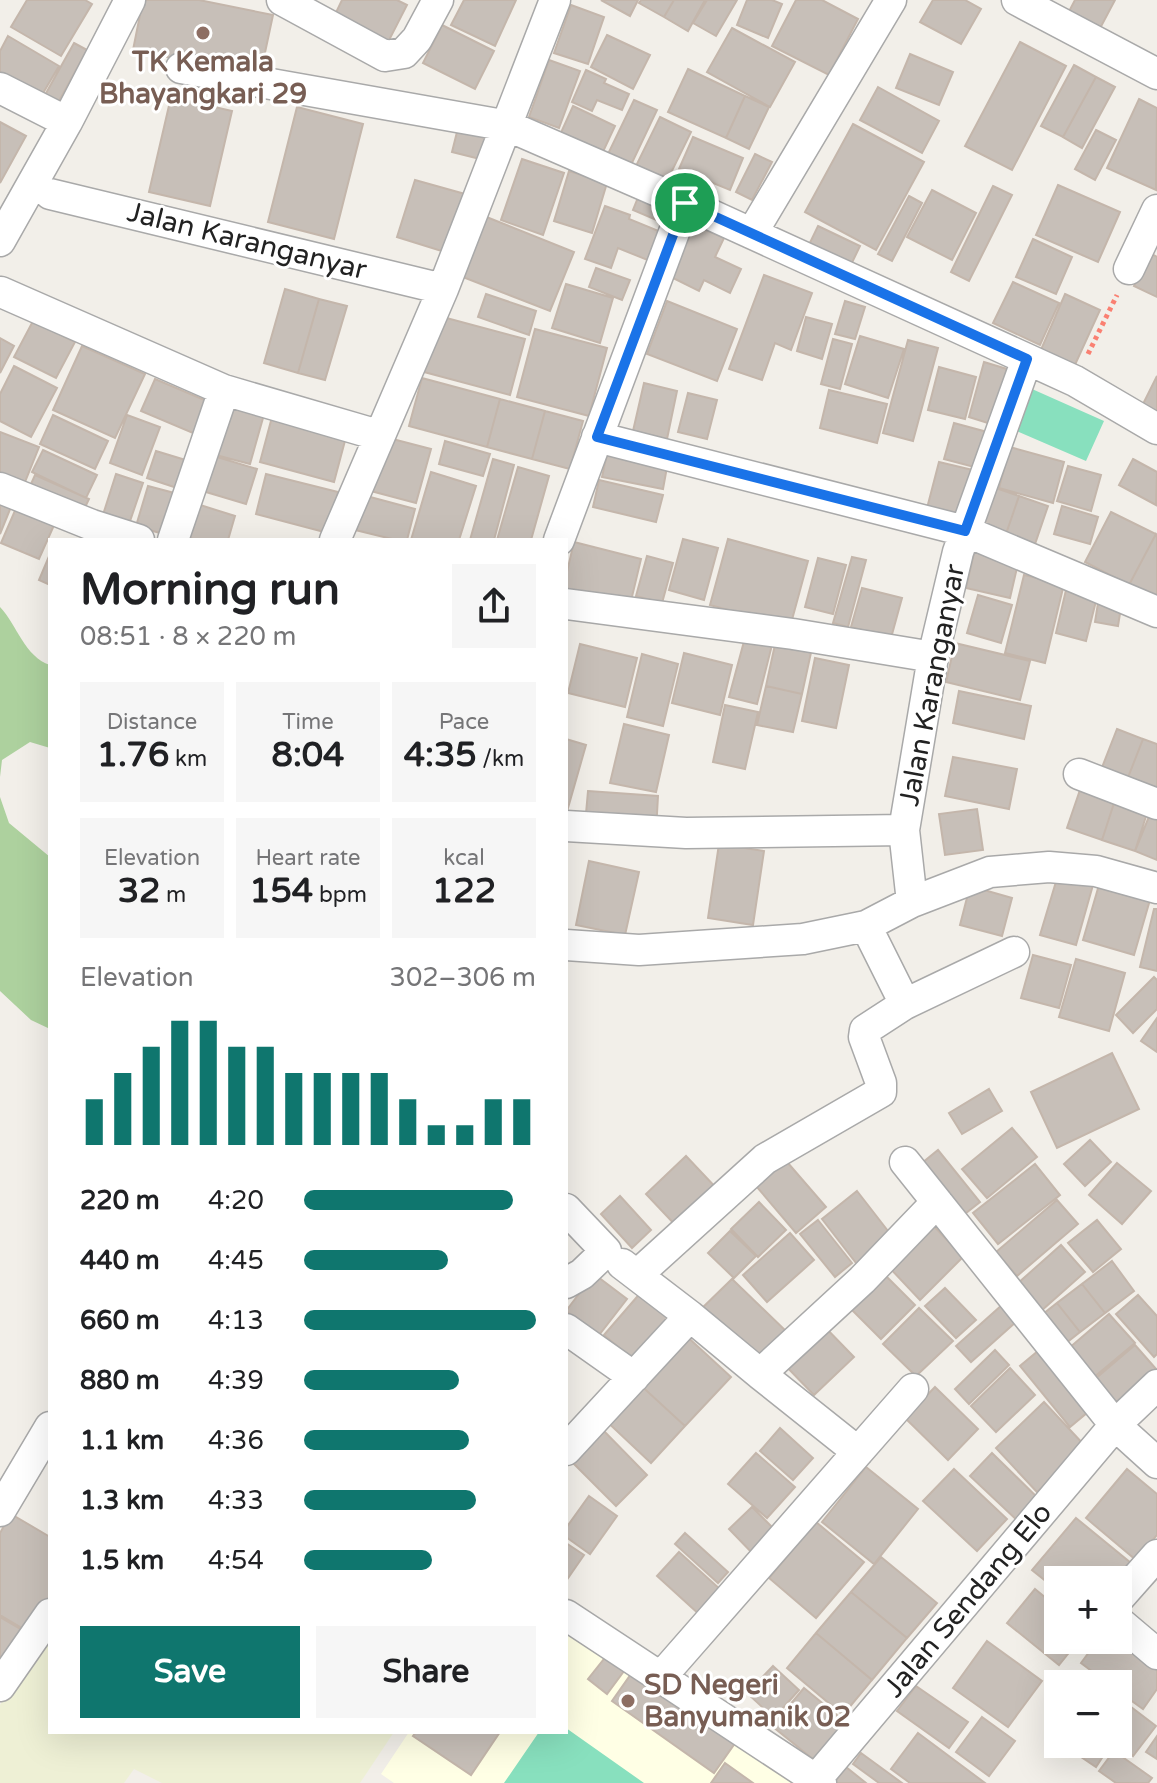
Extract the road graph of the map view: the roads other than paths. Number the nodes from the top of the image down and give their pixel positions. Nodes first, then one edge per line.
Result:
1 (130, 0) edge
2 (282, 0) edge
3 (438, 0) edge
4 (555, 0) edge
5 (891, 0) edge
6 (1017, 0) edge
7 (181, 68) dead end
8 (1157, 74) edge
9 (0, 88) edge
10 (67, 122) junction
11 (508, 126) junction
12 (50, 194) dead end
13 (685, 203) junction
14 (1157, 210) edge
15 (752, 233) junction
16 (0, 241) edge
17 (1129, 269) road end
18 (443, 289) junction
19 (1, 292) edge
20 (1027, 359) junction
21 (224, 390) junction
22 (1157, 429) edge
23 (378, 435) junction
24 (597, 437) junction
25 (0, 488) edge
26 (965, 531) junction
27 (133, 538) edge
28 (174, 538) edge
29 (343, 538) edge
30 (560, 538) edge
31 (568, 604) edge
32 (1157, 612) edge
33 (933, 657) junction
34 (1079, 774) dead end
35 (1157, 804) edge
36 (568, 826) edge
37 (904, 830) junction
38 (1157, 888) edge
39 (912, 902) junction
40 (866, 926) junction
41 (568, 945) edge
42 (1014, 952) dead end
43 (905, 1004) junction
44 (905, 1162) dead end
45 (937, 1202) junction
46 (568, 1211) edge
47 (606, 1251) junction
48 (637, 1275) junction
49 (568, 1282) edge
50 (690, 1316) junction
51 (568, 1330) edge
52 (760, 1374) junction
53 (634, 1377) junction
54 (1157, 1385) edge
55 (913, 1389) dead end
56 (1115, 1425) junction
57 (48, 1430) edge
58 (568, 1448) edge
59 (858, 1452) junction
60 (1157, 1463) edge
61 (0, 1511) edge
62 (1157, 1555) edge
63 (1132, 1583) edge
64 (568, 1616) edge
65 (48, 1617) edge
66 (1132, 1633) edge
67 (1157, 1654) edge
68 (660, 1678) junction
69 (0, 1686) edge
70 (816, 1782) edge

1 - 10 street
2 - 3 street
4 - 11 street
5 - 15 street
6 - 8 street
7 - 11 street
9 - 10 street
10 - 16 street
11 - 13 street
11 - 18 street
12 - 18 street, Jalan Karanganyar
13 - 15 street
13 - 24 street
14 - 17 street
15 - 20 street
18 - 23 street
19 - 21 street
20 - 22 street
20 - 26 street, Jalan Karanganyar
21 - 23 street
21 - 28 street
23 - 29 street
24 - 26 street
24 - 30 street
25 - 27 street
26 - 32 street
26 - 33 street, Jalan Karanganyar
31 - 33 street
33 - 37 street, Jalan Karanganyar
34 - 35 street
36 - 37 street, Jalan Karanganyar
37 - 39 street, Jalan Karanganyar
38 - 39 street
39 - 40 street
40 - 41 street
40 - 43 street
42 - 43 street
43 - 48 street
44 - 45 street
45 - 52 street
45 - 56 street
46 - 47 street
47 - 48 street
47 - 49 street
48 - 50 street
50 - 52 street
50 - 53 street
51 - 53 street
52 - 59 street
53 - 58 street
54 - 56 street, Jalan Sendang Elo
55 - 59 street
56 - 60 street
56 - 70 street, Jalan Sendang Elo
57 - 61 street
59 - 68 street
62 - 63 street
64 - 68 street, Jalan Sendang Elo
65 - 69 street
66 - 67 street
68 - 70 street, Jalan Sendang Elo

